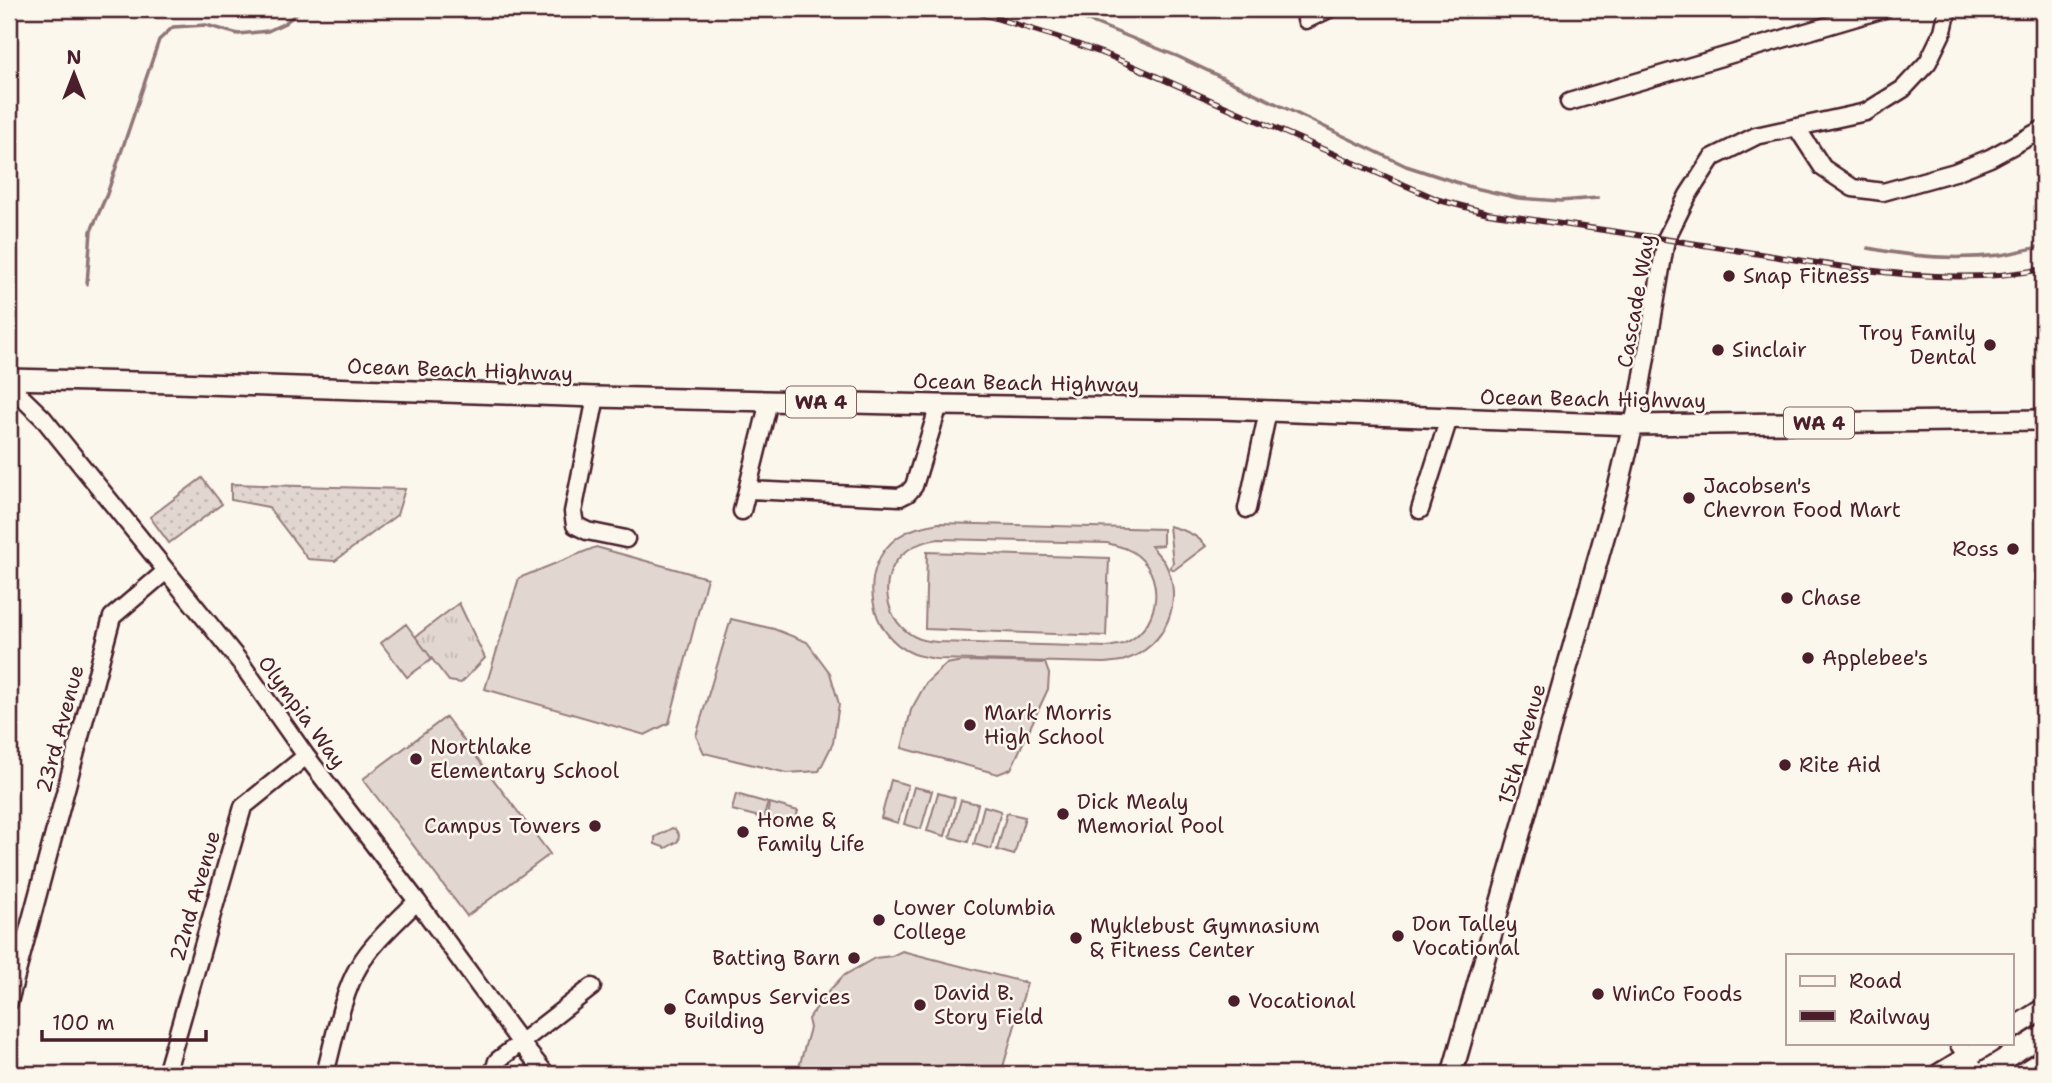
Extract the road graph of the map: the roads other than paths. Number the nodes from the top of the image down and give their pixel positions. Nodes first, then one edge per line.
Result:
1 (1329, 9) edge
2 (1884, 9) edge
3 (1948, 9) edge
4 (1306, 20) dead end
5 (1569, 102) dead end
6 (1797, 128) junction
7 (2043, 129) edge
8 (9, 380) edge
9 (9, 385) edge
10 (596, 397) junction
11 (769, 401) junction
12 (939, 405) junction
13 (1268, 411) junction
14 (1449, 418) junction
15 (2043, 420) edge
16 (1633, 425) junction
17 (748, 490) junction
18 (1247, 509) dead end
19 (1420, 510) dead end
20 (742, 511) dead end
21 (625, 539) dead end
22 (166, 571) junction
23 (306, 756) junction
24 (417, 901) junction
25 (593, 987) dead end
26 (9, 1002) edge
27 (2043, 1009) edge
28 (2014, 1028) edge
29 (2043, 1035) edge
30 (520, 1042) junction
31 (1986, 1044) edge
32 (1962, 1050) edge
33 (166, 1074) edge
34 (325, 1074) edge
35 (493, 1074) edge
36 (546, 1074) edge
37 (1452, 1074) edge
38 (1939, 1074) edge
39 (1979, 1074) edge

1 - 4 street
2 - 5 street
3 - 6 street, Cascade Way
6 - 7 street
6 - 16 street, Cascade Way
8 - 10 main road, Ocean Beach Highway / WA 4
9 - 22 street, Olympia Way
10 - 11 main road, Ocean Beach Highway / WA 4
10 - 21 street
11 - 12 main road, Ocean Beach Highway / WA 4
11 - 17 street
12 - 13 main road, Ocean Beach Highway / WA 4
12 - 17 street
13 - 14 main road, Ocean Beach Highway / WA 4
13 - 18 street
14 - 16 main road, Ocean Beach Highway / WA 4
14 - 19 street
15 - 16 main road, Ocean Beach Highway / WA 4
16 - 37 main road, 15th Avenue
17 - 20 street
22 - 23 street, Olympia Way
22 - 26 street, 23rd Avenue
23 - 24 street, Olympia Way
23 - 33 street, 22nd Avenue
24 - 30 street, Olympia Way
24 - 34 street
25 - 30 street
27 - 28 main road
29 - 39 main road
30 - 35 street
30 - 36 street, Olympia Way
31 - 32 main road
32 - 38 main road
32 - 39 street

